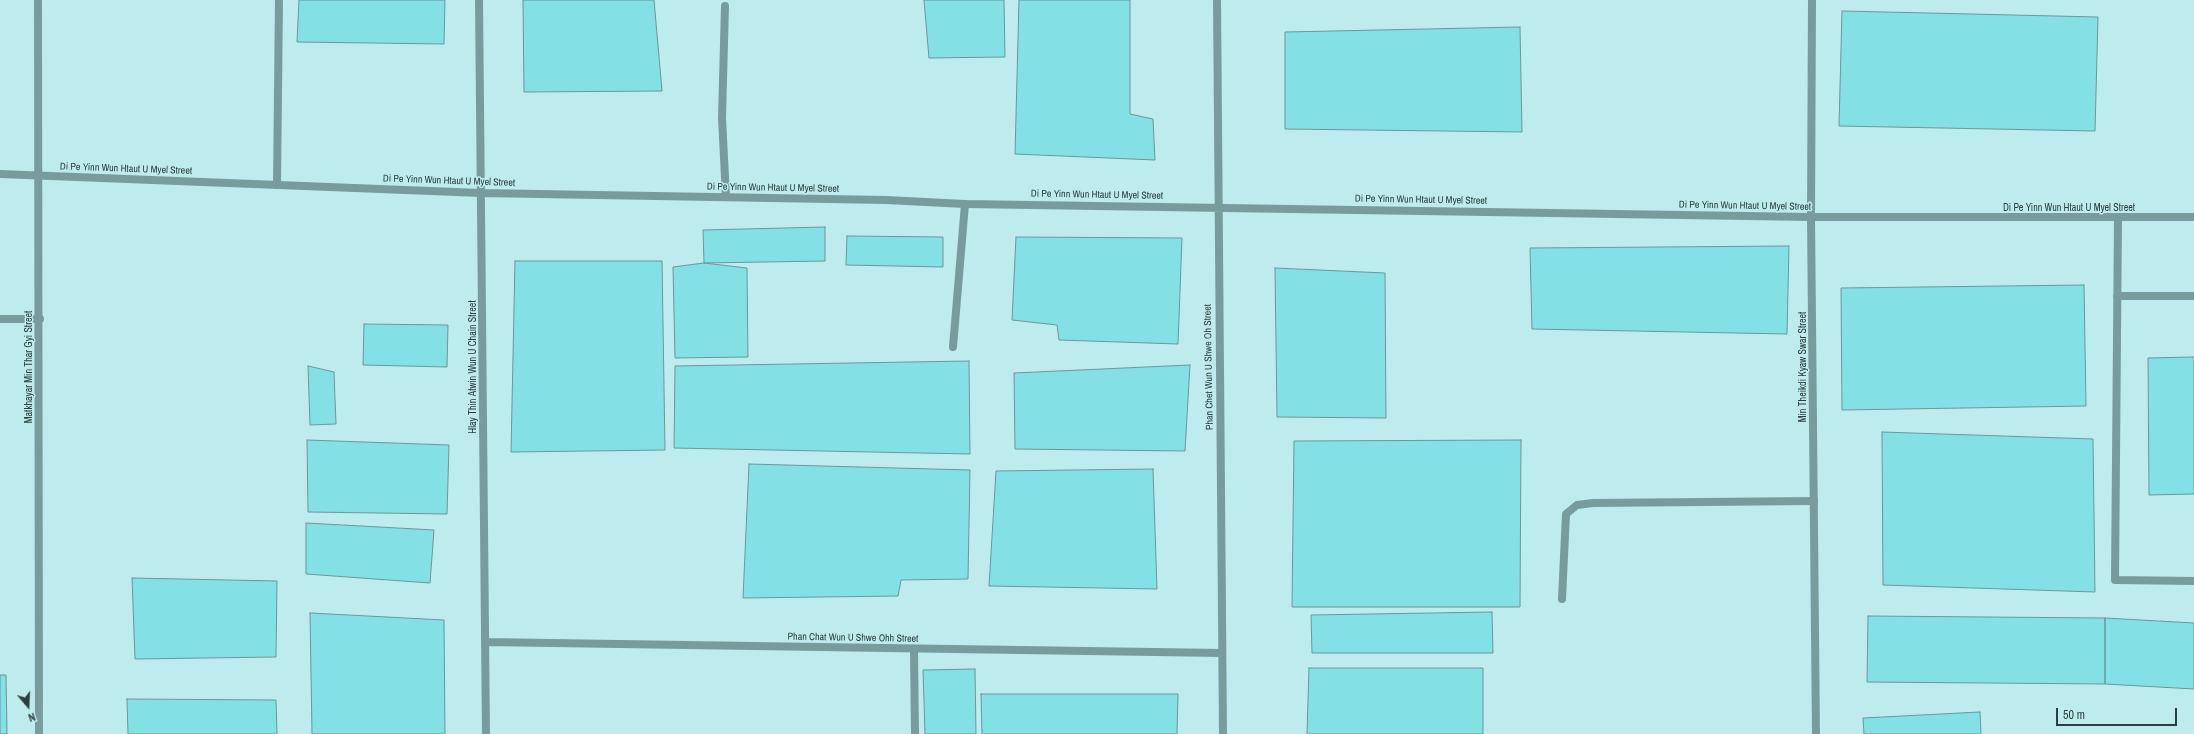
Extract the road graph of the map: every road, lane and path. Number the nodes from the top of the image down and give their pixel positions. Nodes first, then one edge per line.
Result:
1 (38, 0) edge
2 (279, 0) edge
3 (479, 0) edge
4 (1217, 0) edge
5 (1812, 0) edge
6 (725, 6) dead end
7 (0, 174) edge
8 (40, 175) junction
9 (277, 185) junction
10 (481, 193) junction
11 (726, 197) junction
12 (965, 204) junction
13 (1218, 206) junction
14 (1811, 217) junction
15 (2194, 217) edge
16 (2118, 218) junction
17 (2117, 296) junction
18 (2194, 296) edge
19 (0, 318) edge
20 (40, 319) junction
21 (953, 347) dead end
22 (1814, 501) junction
23 (2194, 582) edge
24 (1562, 600) dead end
25 (485, 642) junction
26 (914, 650) junction
27 (1221, 653) junction
28 (39, 734) edge
29 (486, 734) edge
30 (915, 734) edge
31 (1223, 734) edge
32 (1816, 734) edge

1 - 8 street, Matkhayar Min Thar Gyi Street
2 - 9 street
3 - 10 street, Hlay Thin Atwin Wun U Chain Street
4 - 13 street, Phan Chet Wun U Shwe Oh Street
5 - 14 street, Min Theikdi Kyaw Swar Street
6 - 11 street
7 - 8 street, Di Pe Yinn Wun Htaut U Myel Street
8 - 9 street, Di Pe Yinn Wun Htaut U Myel Street
8 - 20 street, Matkhayar Min Thar Gyi Street
9 - 10 street, Di Pe Yinn Wun Htaut U Myel Street
10 - 11 street, Di Pe Yinn Wun Htaut U Myel Street
10 - 25 street, Hlay Thin Atwin Wun U Chain Street
11 - 12 street, Di Pe Yinn Wun Htaut U Myel Street
12 - 13 street, Di Pe Yinn Wun Htaut U Myel Street
12 - 21 street
13 - 14 street, Di Pe Yinn Wun Htaut U Myel Street
13 - 27 street, Phan Chet Wun U Shwe Oh Street
14 - 16 street, Di Pe Yinn Wun Htaut U Myel Street
14 - 22 street, Min Theikdi Kyaw Swar Street
15 - 16 street, Di Pe Yinn Wun Htaut U Myel Street
16 - 17 street
17 - 18 street
17 - 23 street
19 - 20 street
20 - 28 street, Matkhayar Min Thar Gyi Street
22 - 24 street
22 - 32 street, Min Theikdi Kyaw Swar Street
25 - 26 street, Phan Chat Wun U Shwe Ohh Street
25 - 29 street, Hlay Thin Atwin Wun U Chain Street
26 - 27 street, Phan Chat Wun U Shwe Ohh Street
26 - 30 street
27 - 31 street, Phan Chet Wun U Shwe Oh Street

